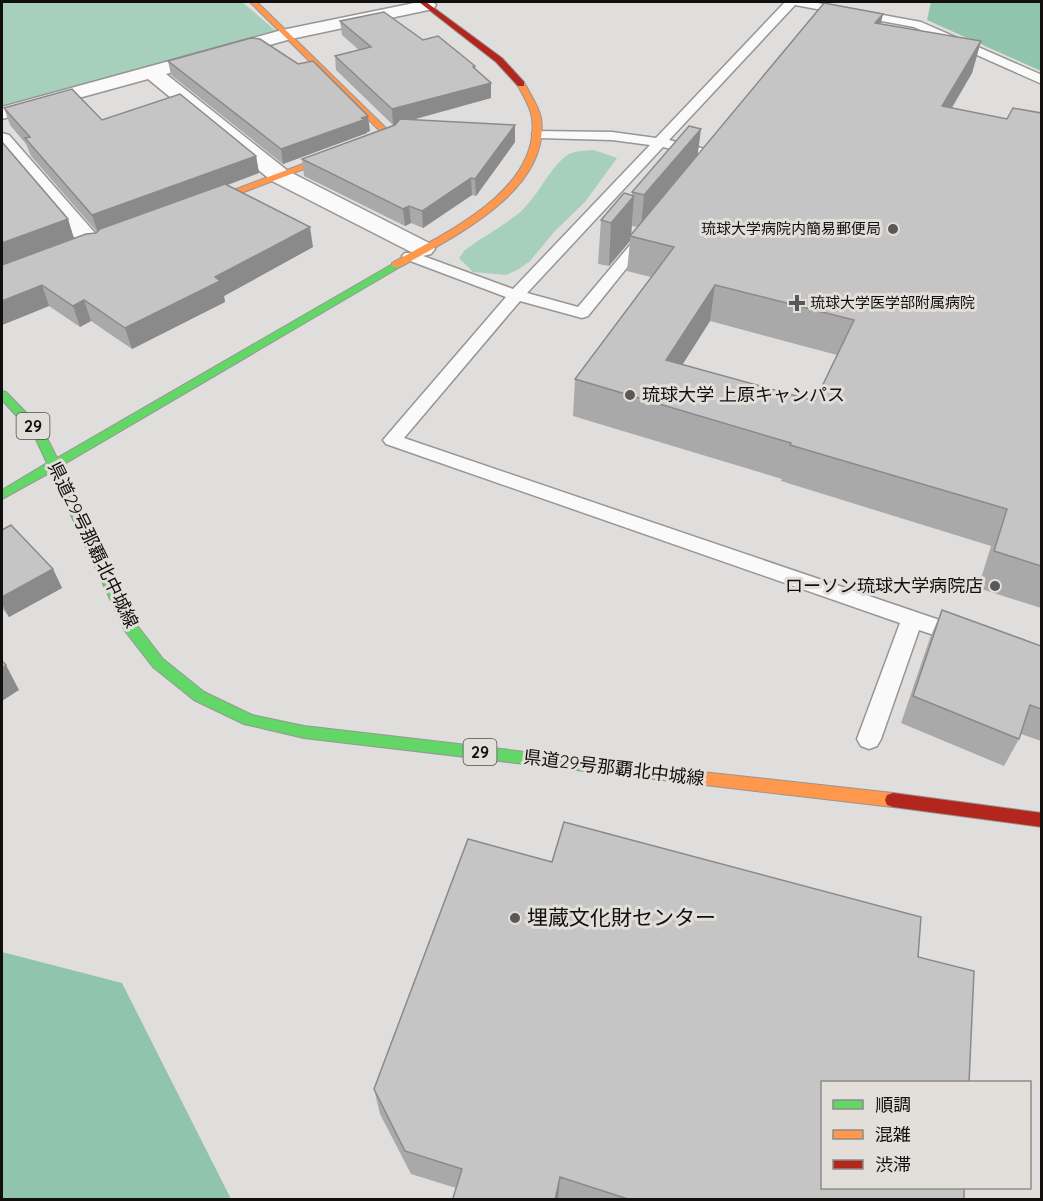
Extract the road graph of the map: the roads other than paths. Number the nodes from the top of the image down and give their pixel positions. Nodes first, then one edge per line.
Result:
1 (253, 2) edge
2 (792, 2) edge
3 (797, 2) edge
4 (425, 3) edge
5 (288, 34) junction
6 (152, 72) junction
7 (1041, 80) edge
8 (2, 113) edge
9 (539, 134) junction
10 (2, 139) edge
11 (660, 142) junction
12 (280, 176) junction
13 (690, 182) edge
14 (181, 213) edge
15 (586, 221) junction
16 (606, 226) dead end
17 (626, 231) dead end
18 (94, 246) edge
19 (416, 253) junction
20 (516, 295) junction
21 (2, 394) edge
22 (55, 465) junction
23 (2, 495) edge
24 (912, 619) junction
25 (977, 641) edge
26 (869, 739) dead end
27 (1041, 820) edge

1 - 5 street
2 - 11 lane
3 - 7 lane
4 - 5 street
4 - 9 street
5 - 6 street
5 - 12 street
6 - 8 street
6 - 12 street
9 - 11 lane
9 - 19 street
10 - 18 street
11 - 13 lane
11 - 15 lane
12 - 14 street
12 - 19 street
15 - 16 lane
15 - 20 lane
17 - 20 lane
19 - 20 lane
19 - 22 street
20 - 24 lane
21 - 22 street, 県道29号那覇北中城線 / 29
22 - 23 street
22 - 27 street, 県道29号那覇北中城線 / 29
24 - 25 lane
24 - 26 lane

